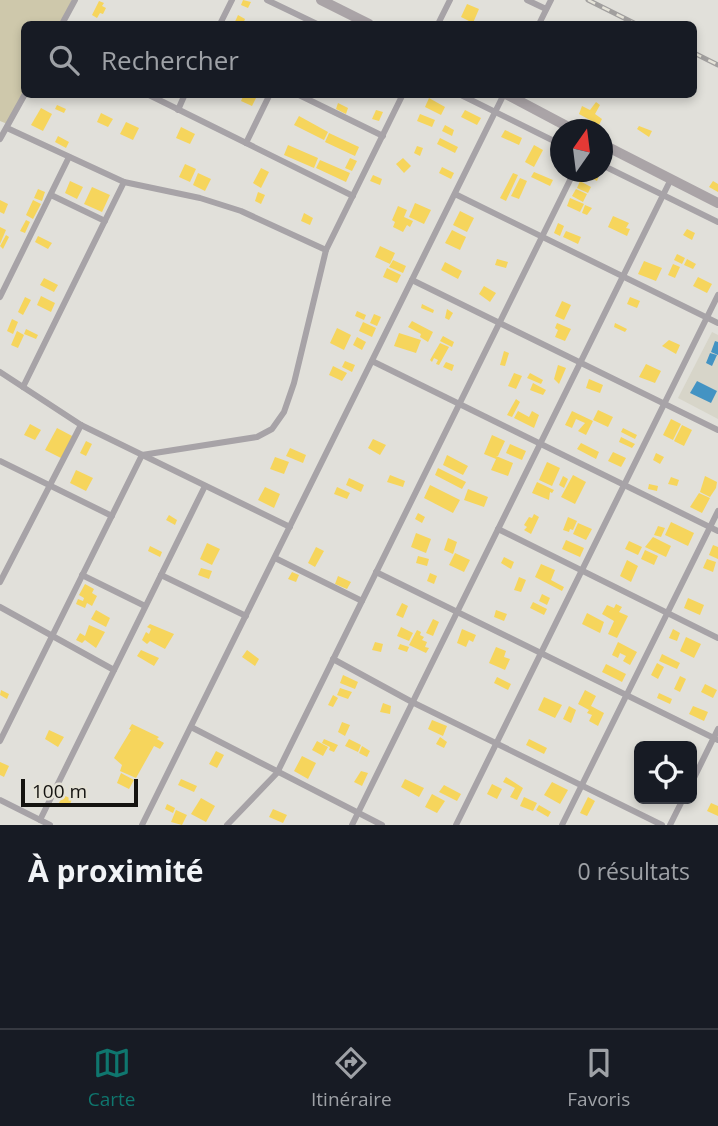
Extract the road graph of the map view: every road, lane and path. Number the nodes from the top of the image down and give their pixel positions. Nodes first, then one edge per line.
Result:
1 (75, 0) edge
2 (232, 0) edge
3 (267, 0) edge
4 (321, 0) edge
5 (450, 0) edge
6 (527, 0) edge
7 (551, 0) edge
8 (546, 9) junction
9 (64, 21) edge
10 (222, 21) edge
11 (303, 21) edge
12 (363, 21) edge
13 (440, 21) edge
14 (540, 21) edge
15 (22, 98) edge
16 (155, 98) edge
17 (184, 98) edge
18 (268, 98) edge
19 (306, 98) edge
20 (401, 98) edge
21 (467, 98) edge
22 (503, 98) edge
23 (513, 98) edge
24 (178, 110) junction
25 (495, 112) junction
26 (553, 119) edge
27 (7, 128) junction
28 (383, 136) junction
29 (0, 139) edge
30 (550, 139) edge
31 (246, 143) junction
32 (613, 149) edge
33 (69, 157) junction
34 (613, 170) edge
35 (671, 179) junction
36 (124, 182) junction
37 (569, 182) edge
38 (455, 194) junction
39 (51, 195) junction
40 (663, 195) junction
41 (353, 196) junction
42 (718, 203) edge
43 (105, 221) junction
44 (718, 222) edge
45 (542, 236) junction
46 (326, 250) junction
47 (623, 276) junction
48 (412, 280) junction
49 (718, 295) edge
50 (0, 297) edge
51 (707, 318) junction
52 (500, 323) junction
53 (718, 323) edge
54 (372, 360) junction
55 (580, 362) junction
56 (0, 372) edge
57 (23, 387) junction
58 (460, 404) junction
59 (664, 404) junction
60 (81, 425) junction
61 (718, 430) edge
62 (540, 443) junction
63 (142, 455) junction
64 (0, 461) edge
65 (624, 484) junction
66 (49, 485) junction
67 (205, 486) junction
68 (718, 511) edge
69 (111, 516) junction
70 (290, 527) junction
71 (710, 527) junction
72 (498, 529) junction
73 (718, 531) edge
74 (275, 558) junction
75 (582, 570) junction
76 (376, 572) junction
77 (82, 575) junction
78 (161, 575) junction
79 (0, 582) edge
80 (362, 601) junction
81 (145, 606) junction
82 (0, 607) edge
83 (457, 612) junction
84 (668, 613) junction
85 (246, 617) junction
86 (52, 636) junction
87 (718, 638) edge
88 (541, 653) junction
89 (333, 660) junction
90 (114, 670) junction
91 (627, 695) junction
92 (412, 702) junction
93 (191, 727) junction
94 (718, 729) edge
95 (716, 739) edge
96 (0, 741) edge
97 (496, 743) junction
98 (277, 773) junction
99 (697, 773) edge
100 (582, 786) junction
101 (0, 800) edge
102 (680, 804) edge
103 (358, 812) junction
104 (40, 820) junction
105 (50, 825) edge
106 (142, 825) edge
107 (227, 825) edge
108 (352, 825) edge
109 (382, 825) edge
110 (456, 825) edge
111 (562, 825) edge
112 (662, 825) edge
113 (670, 825) edge

1 - 9 street
2 - 10 street
3 - 11 street
4 - 12 main road
5 - 13 street
6 - 8 street
7 - 8 street
8 - 14 street
15 - 27 street
16 - 24 street
17 - 24 street
18 - 31 street
19 - 28 street
20 - 28 street
21 - 25 street
22 - 25 street
23 - 26 main road
24 - 31 street
25 - 30 street
25 - 38 street
27 - 29 street
27 - 33 street
28 - 41 street
31 - 41 street
32 - 35 main road
33 - 36 street
33 - 39 street
34 - 40 street
35 - 40 street
35 - 42 main road
36 - 43 street
36 - 46 street
37 - 45 street
38 - 45 street
38 - 48 street
39 - 43 street
39 - 50 street
40 - 44 street
40 - 47 street
41 - 46 street
43 - 57 street
45 - 47 street
45 - 52 street
46 - 63 street
47 - 51 street
47 - 55 street
48 - 52 street
48 - 54 street
49 - 51 street
51 - 53 street
51 - 59 street
52 - 55 street
52 - 58 street
54 - 58 street
54 - 70 street
55 - 59 street
55 - 62 street
56 - 57 street
57 - 60 street
58 - 62 street
58 - 76 street
59 - 61 street
59 - 65 street
60 - 63 street
60 - 66 street
62 - 65 street
62 - 72 street
63 - 67 street
63 - 69 street
64 - 66 street
65 - 71 street
65 - 75 street
66 - 69 street
66 - 79 street
67 - 70 street
67 - 78 street
68 - 71 street
69 - 77 street
70 - 74 street
71 - 73 street
71 - 84 street
72 - 75 street
72 - 83 street
74 - 80 street
74 - 85 street
75 - 84 street
75 - 88 street
76 - 80 street
76 - 83 street
77 - 81 street
77 - 86 street
78 - 81 street
78 - 85 street
80 - 89 street
81 - 90 street
82 - 86 street
83 - 88 street
83 - 92 street
84 - 87 street
84 - 91 street
85 - 93 street
86 - 90 street
86 - 96 street
88 - 91 street
88 - 97 street
89 - 92 street
89 - 98 street
90 - 104 street
91 - 95 street
91 - 100 street
92 - 97 street
92 - 103 street
93 - 98 street
93 - 106 street
94 - 95 street
95 - 99 street
97 - 100 street
97 - 110 street
98 - 103 street
98 - 107 street
100 - 111 street
100 - 112 street
101 - 104 street
102 - 113 street
103 - 108 street
103 - 109 street
104 - 105 street

